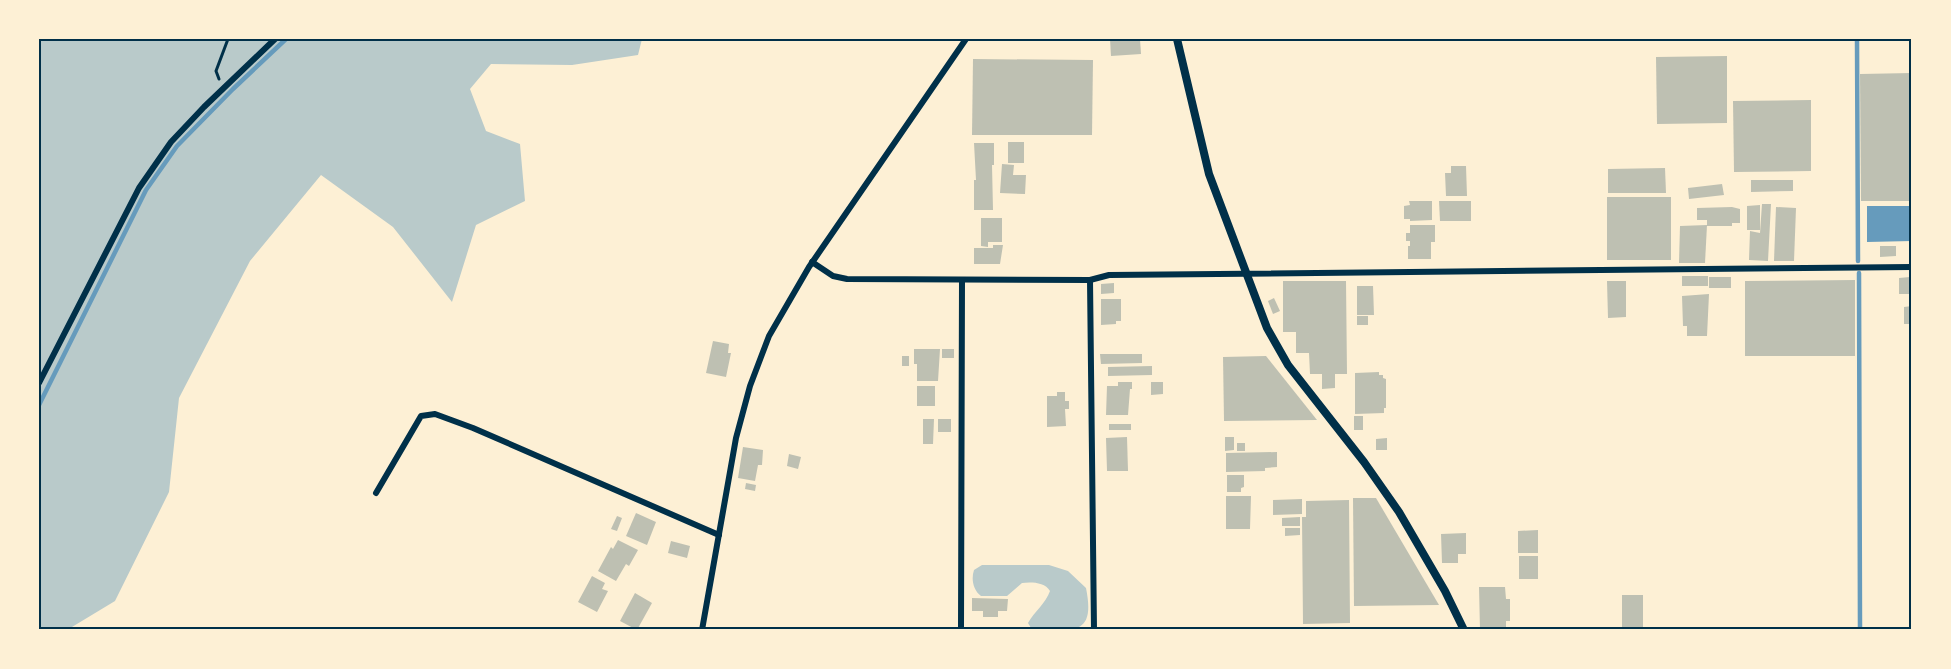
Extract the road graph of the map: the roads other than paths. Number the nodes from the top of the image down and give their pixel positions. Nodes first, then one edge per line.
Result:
1 (275, 39) edge
2 (966, 39) edge
3 (1177, 39) edge
4 (812, 262) junction
5 (1912, 267) edge
6 (1245, 274) junction
7 (962, 280) junction
8 (1090, 280) junction
9 (39, 382) edge
10 (376, 493) dead end
11 (719, 535) junction
12 (702, 630) edge
13 (961, 630) edge
14 (1094, 630) edge
15 (1464, 630) edge

1 - 9 street
2 - 4 street
3 - 6 street
4 - 7 street
4 - 11 street
5 - 6 street
6 - 8 street
6 - 15 street
7 - 8 street
7 - 13 street
8 - 14 street
10 - 11 street
11 - 12 street

